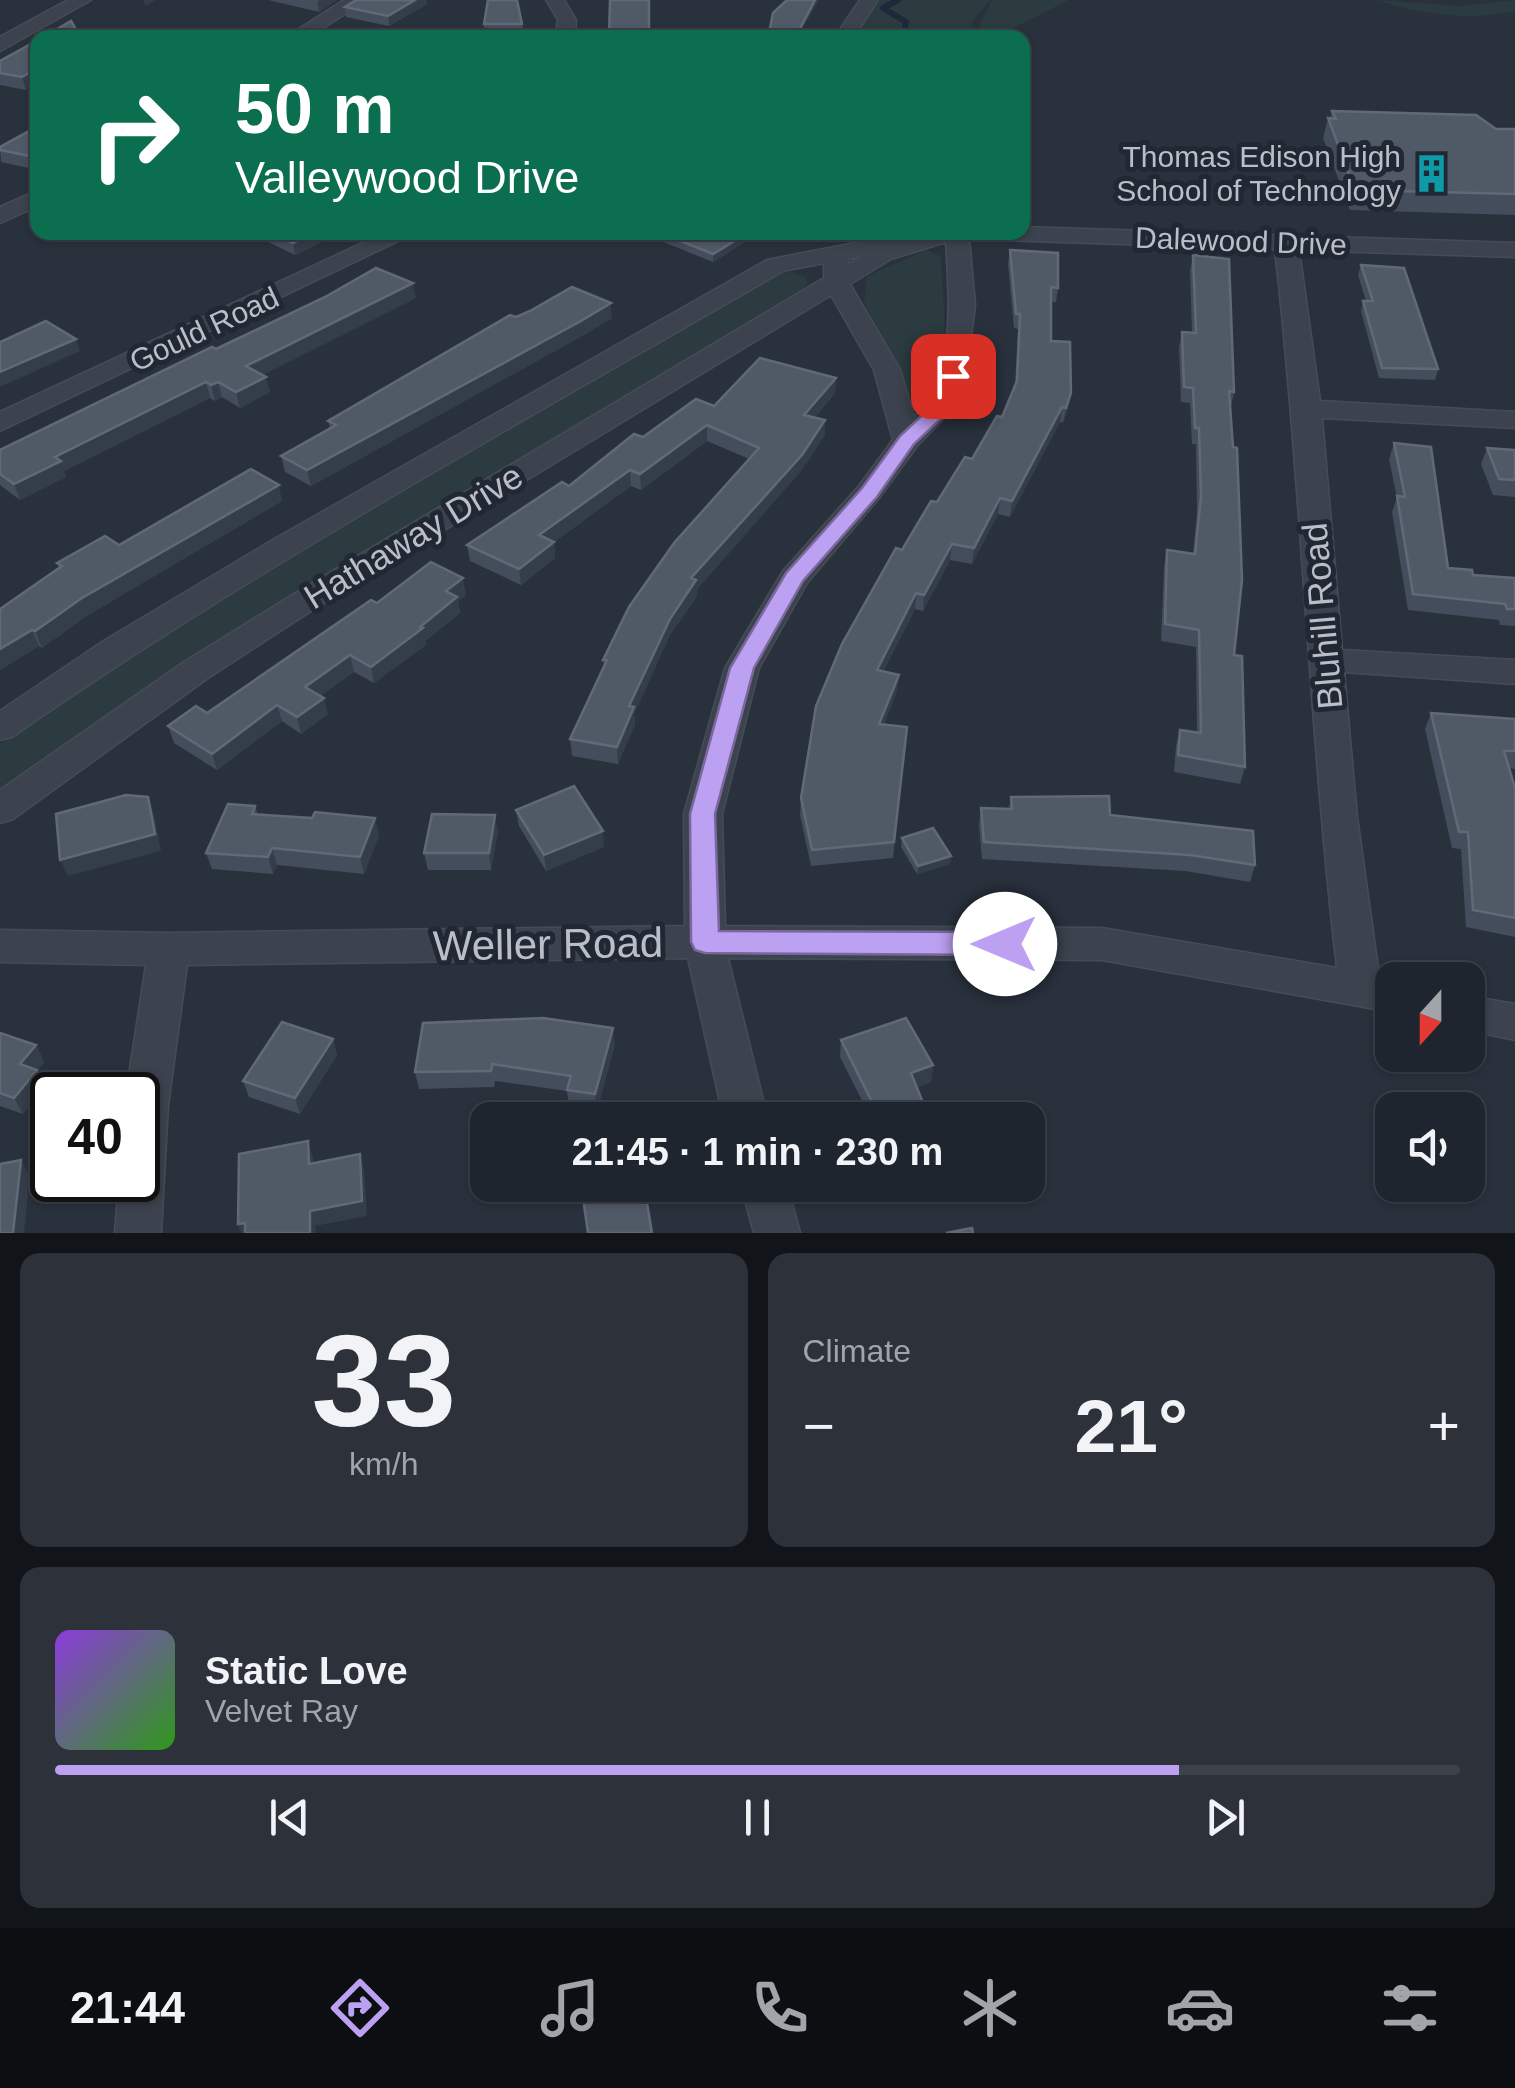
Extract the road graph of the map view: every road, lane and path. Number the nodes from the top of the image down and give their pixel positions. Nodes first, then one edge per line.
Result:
1 (82, 0) edge
2 (357, 0) edge
3 (555, 0) edge
4 (869, 0) edge
5 (307, 30) edge
6 (565, 30) edge
7 (848, 30) edge
8 (0, 45) edge
9 (30, 201) edge
10 (0, 216) edge
11 (1030, 234) edge
12 (389, 240) edge
13 (929, 240) edge
14 (957, 240) edge
15 (1286, 244) junction
16 (1515, 250) edge
17 (836, 255) edge
18 (1308, 409) junction
19 (1515, 420) edge
20 (0, 423) edge
21 (907, 440) junction
22 (1326, 660) junction
23 (1515, 672) edge
24 (0, 728) edge
25 (0, 809) edge
26 (705, 942) junction
27 (0, 946) edge
28 (168, 949) junction
29 (1375, 986) edge
30 (1375, 991) edge
31 (1485, 1016) edge
32 (1515, 1022) edge
33 (741, 1102) edge
34 (769, 1202) edge
35 (138, 1233) edge
36 (777, 1233) edge

1 - 8 street
2 - 5 street
3 - 6 street
4 - 7 street
9 - 10 street
11 - 15 street, Dalewood Drive
12 - 20 street, Gould Road
13 - 17 street
14 - 21 street
15 - 16 street, Dalewood Drive
15 - 18 street, Bluhill Road
17 - 21 street
17 - 24 street, Hathaway Drive
17 - 25 street, Hathaway Drive
18 - 19 street
18 - 22 street, Bluhill Road
21 - 26 street
22 - 23 street
22 - 29 street, Bluhill Road
26 - 28 street, Weller Road
26 - 30 street, Weller Road
26 - 33 street
27 - 28 street, Weller Road
28 - 35 street
31 - 32 street
34 - 36 street

